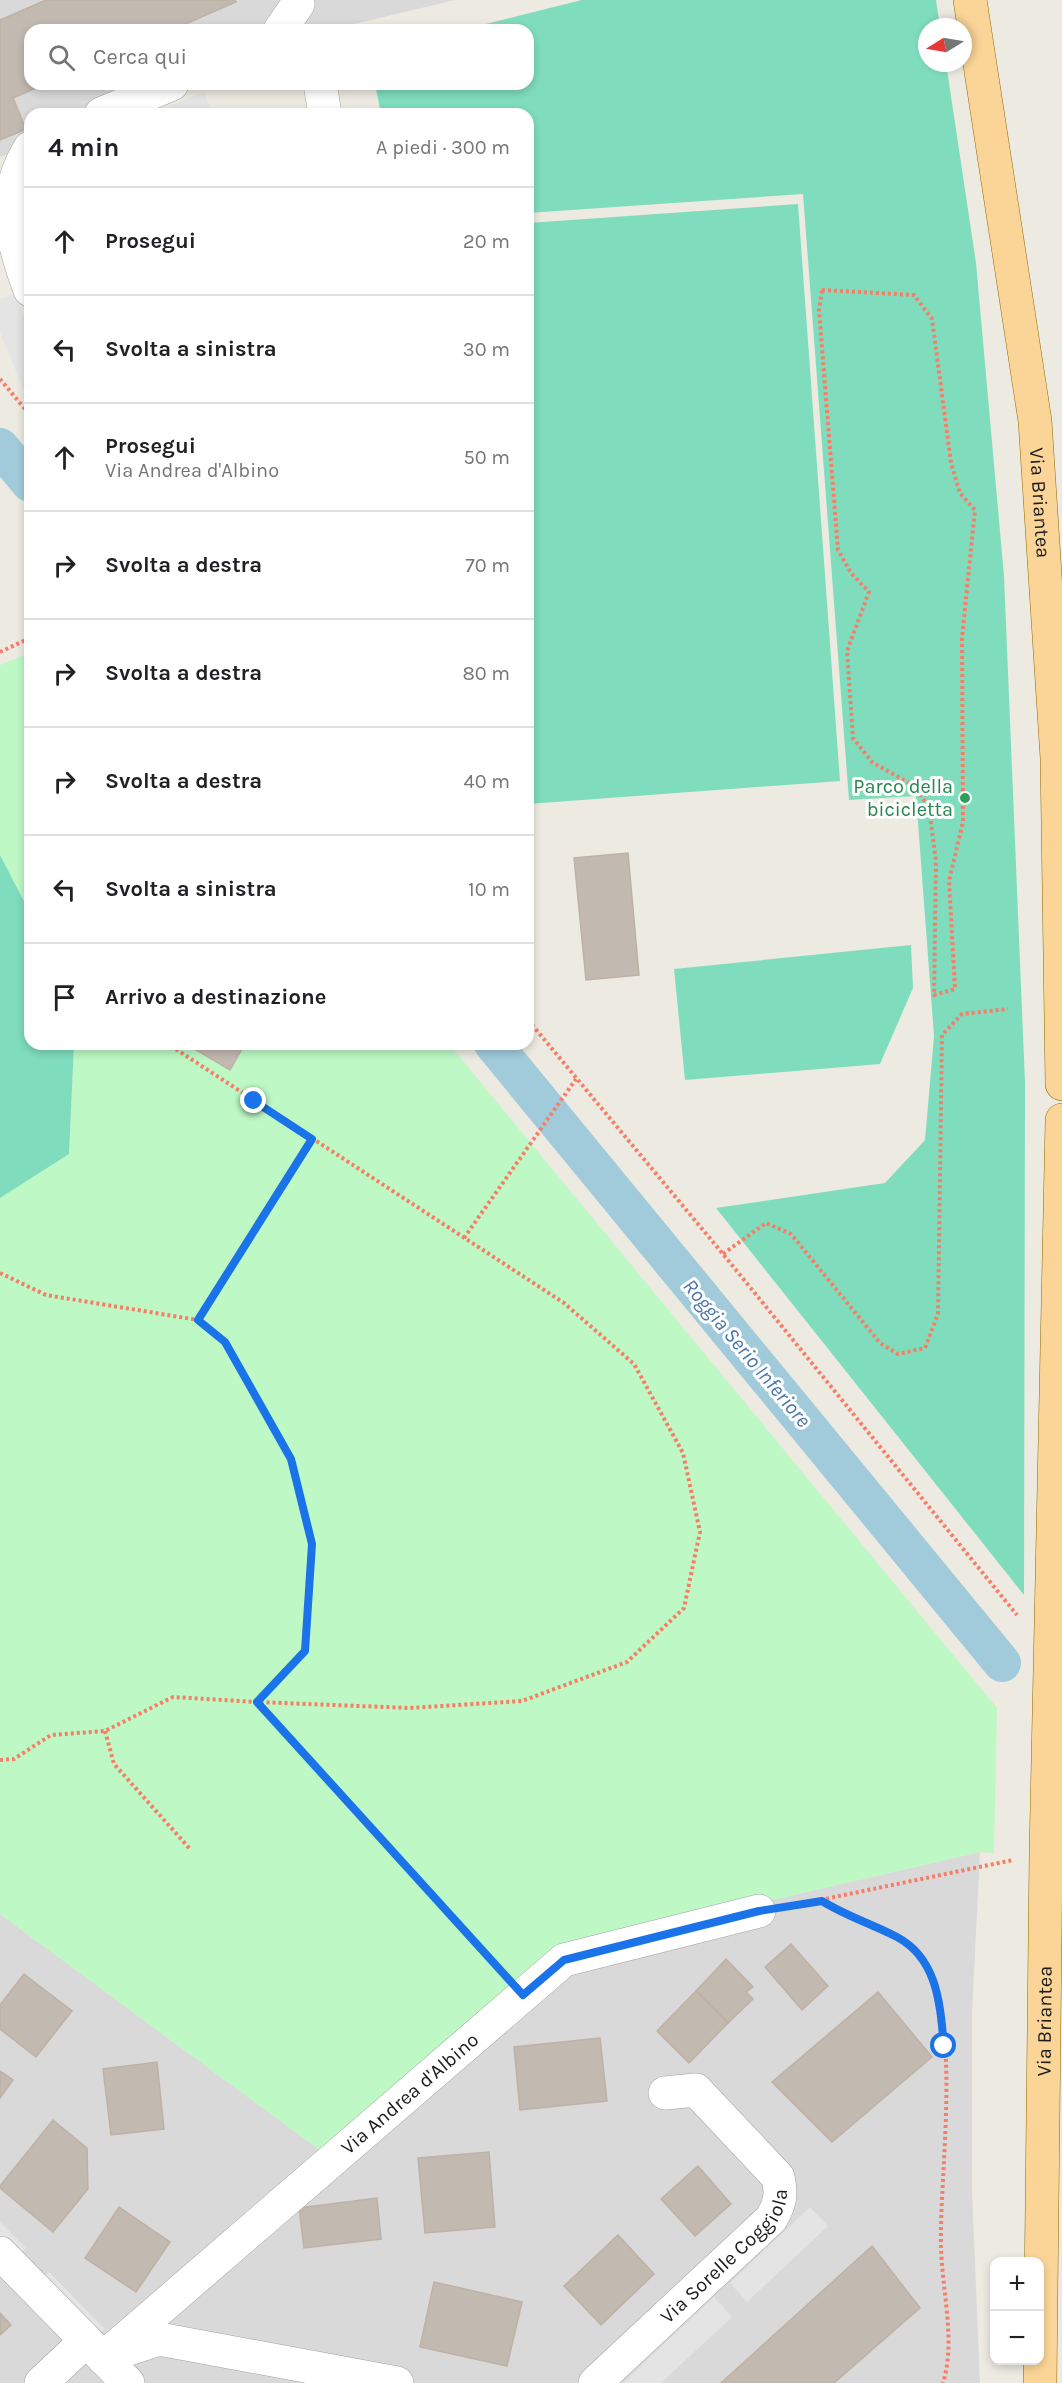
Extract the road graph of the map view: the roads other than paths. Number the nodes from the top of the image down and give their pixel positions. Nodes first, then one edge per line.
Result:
1 (970, 0) edge
2 (158, 90) edge
3 (321, 90) edge
4 (115, 108) edge
5 (323, 108) edge
6 (24, 155) edge
7 (24, 274) edge
8 (1062, 1084) edge
9 (1062, 1120) edge
10 (759, 1911) road end
11 (665, 2093) dead end
12 (0, 2253) edge
13 (94, 2349) junction
14 (41, 2383) edge
15 (128, 2383) edge
16 (397, 2383) edge
17 (595, 2383) edge
18 (1040, 2383) edge

1 - 8 main road, Via Briantea
2 - 4 street
3 - 5 street
6 - 7 street
9 - 18 main road, Via Briantea
10 - 13 street, Via Andrea d'Albino
11 - 17 street, Via Sorelle Coggiola
12 - 13 street
13 - 14 street, Via Andrea d'Albino
13 - 15 street
13 - 16 street

